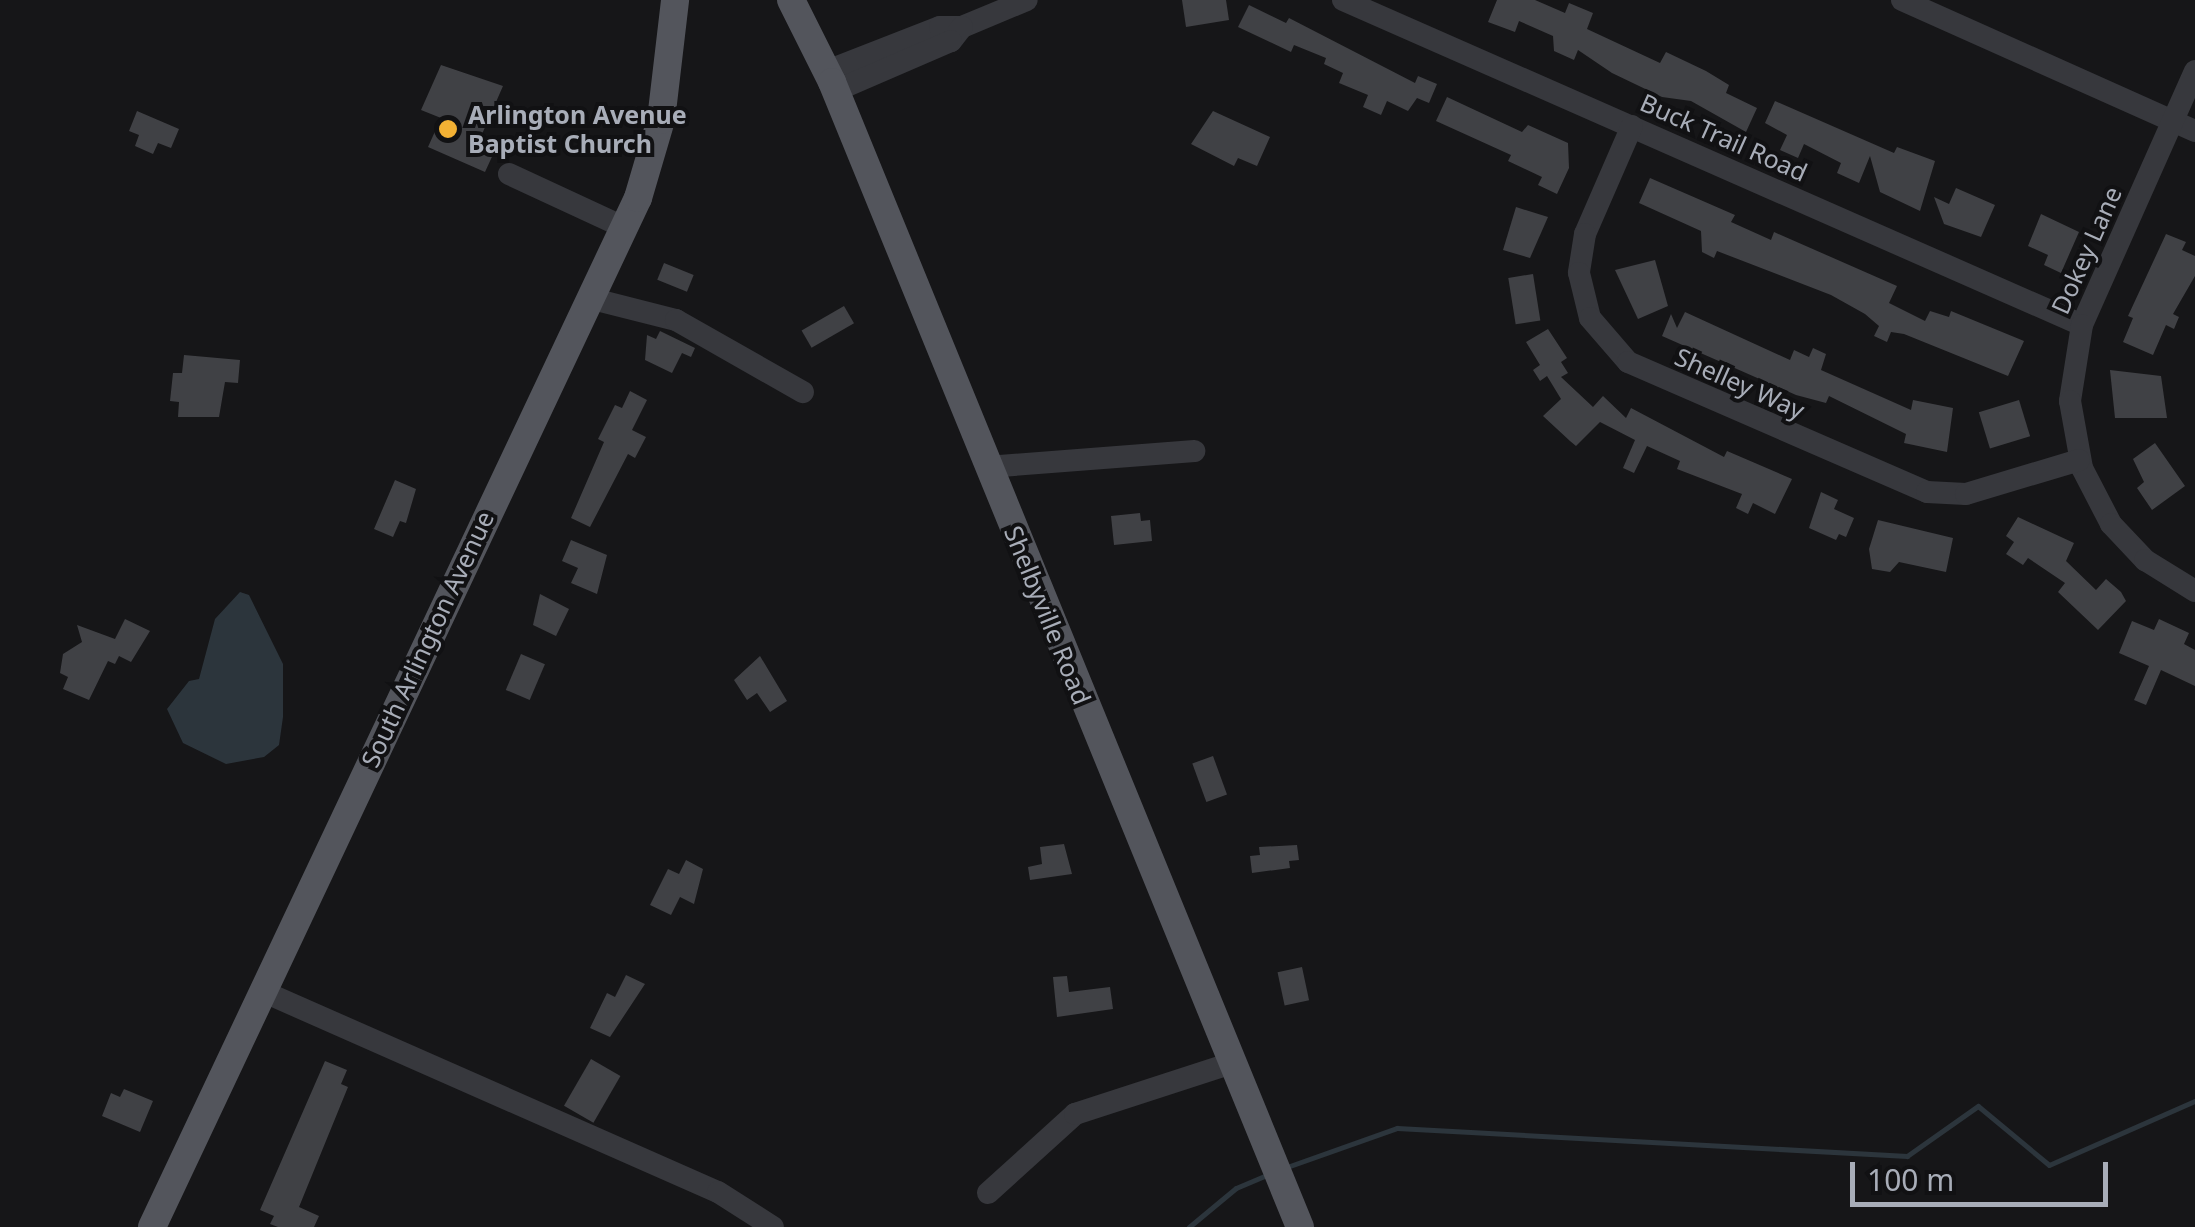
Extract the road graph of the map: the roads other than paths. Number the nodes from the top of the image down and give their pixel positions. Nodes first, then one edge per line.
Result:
1 (662, 0) edge
2 (675, 0) edge
3 (1027, 0) edge
4 (1344, 0) edge
5 (1902, 0) edge
6 (788, 2) edge
7 (668, 41) junction
8 (2195, 72) edge
9 (831, 81) junction
10 (2173, 121) junction
11 (1632, 126) junction
12 (2195, 131) edge
13 (509, 174) dead end
14 (623, 227) junction
15 (589, 298) junction
16 (2082, 325) junction
17 (804, 392) dead end
18 (1194, 451) dead end
19 (2080, 460) junction
20 (987, 467) junction
21 (2195, 591) edge
22 (262, 992) junction
23 (1232, 1063) junction
24 (988, 1193) dead end
25 (152, 1227) edge
26 (773, 1227) edge
27 (1300, 1227) edge

1 - 7 main road, South Arlington Avenue
2 - 7 main road, South Arlington Avenue
3 - 9 street
4 - 11 street, Buck Trail Road
5 - 10 street
6 - 9 main road, Shelbyville Road
7 - 14 main road, South Arlington Avenue
8 - 10 street, Dokey Lane
9 - 20 main road, Shelbyville Road
10 - 12 street
10 - 16 street, Dokey Lane
11 - 16 street, Buck Trail Road
11 - 19 street, Shelley Way
13 - 14 street
14 - 15 main road, South Arlington Avenue
15 - 17 street
15 - 22 main road, South Arlington Avenue
16 - 19 street, Dokey Lane
18 - 20 street
19 - 21 street, Dokey Lane
20 - 23 main road, Shelbyville Road
22 - 25 main road, South Arlington Avenue
22 - 26 street
23 - 24 street
23 - 27 main road, Shelbyville Road

